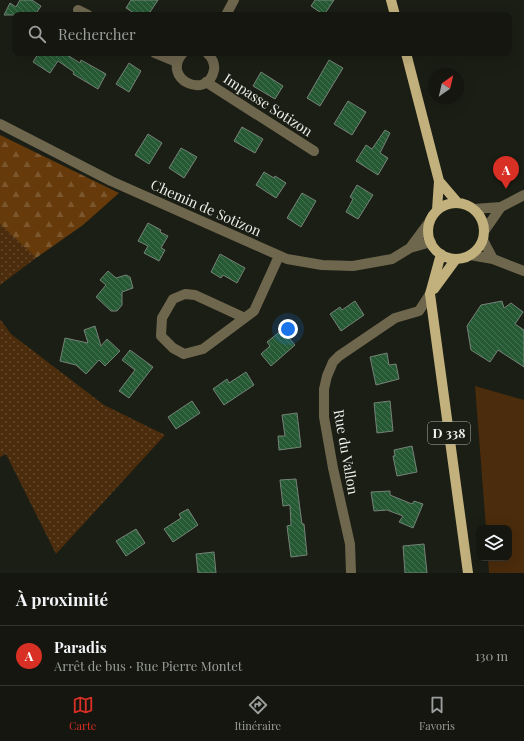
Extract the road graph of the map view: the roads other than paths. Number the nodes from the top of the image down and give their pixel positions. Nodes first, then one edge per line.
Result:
1 (234, 0) edge
2 (391, 0) edge
3 (228, 12) edge
4 (394, 12) edge
5 (163, 56) edge
6 (181, 56) edge
7 (210, 56) edge
8 (407, 56) edge
9 (177, 62) junction
10 (206, 82) junction
11 (0, 124) edge
12 (314, 151) dead end
13 (440, 181) junction
14 (524, 195) edge
15 (457, 202) junction
16 (501, 207) junction
17 (474, 209) junction
18 (437, 210) junction
19 (430, 221) junction
20 (484, 235) junction
21 (431, 242) junction
22 (410, 248) junction
23 (441, 254) junction
24 (470, 255) junction
25 (279, 256) junction
26 (456, 259) junction
27 (493, 259) junction
28 (524, 271) edge
29 (430, 294) junction
30 (245, 318) junction
31 (351, 573) edge
32 (468, 573) edge

1 - 3 street
2 - 4 main road
5 - 9 street
6 - 9 street
7 - 10 street
8 - 13 main road
9 - 10 street
10 - 12 street, Impasse Sotizon
11 - 25 street, Chemin de Sotizon
13 - 15 main road
13 - 18 main road
14 - 16 street
15 - 17 main road
15 - 18 main road
16 - 17 street
16 - 20 street
17 - 20 main road
18 - 19 main road
19 - 21 main road
19 - 22 street, Chemin de Sotizon
20 - 24 main road
20 - 27 street
21 - 22 street, Chemin de Sotizon
21 - 23 main road
22 - 25 street, Chemin de Sotizon
23 - 26 main road
23 - 29 main road, D 338
24 - 26 main road
24 - 27 street
25 - 30 street
26 - 29 main road
27 - 28 street
29 - 31 street, Rue du Vallon
29 - 32 main road, D 338
30 - 30 street

